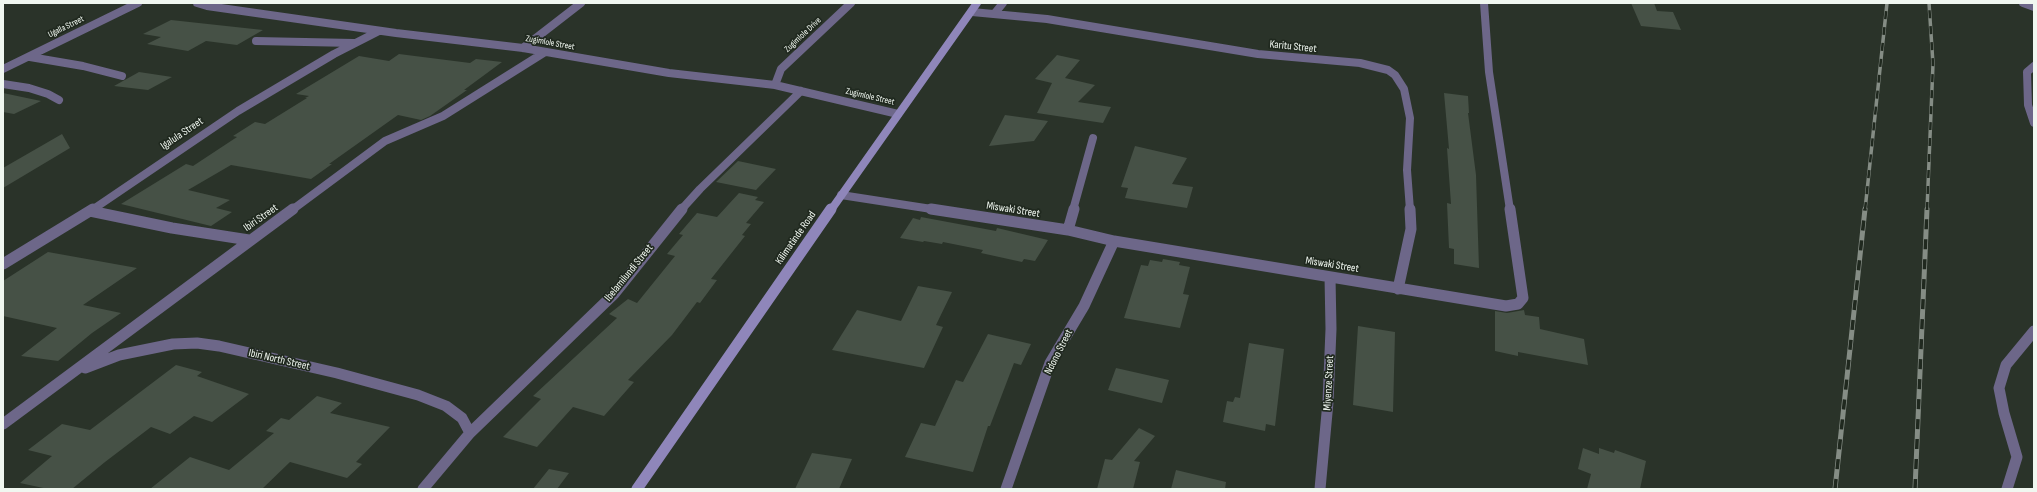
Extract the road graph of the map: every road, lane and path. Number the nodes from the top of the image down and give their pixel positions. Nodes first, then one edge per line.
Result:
1 (138, 3) edge
2 (197, 3) edge
3 (581, 3) edge
4 (851, 3) edge
5 (1003, 3) edge
6 (1484, 3) edge
7 (2023, 3) edge
8 (975, 7) edge
9 (2034, 7) edge
10 (995, 13) junction
11 (379, 31) junction
12 (256, 41) dead end
13 (356, 43) junction
14 (523, 48) junction
15 (545, 52) junction
16 (30, 56) junction
17 (2034, 66) edge
18 (3, 69) edge
19 (122, 76) dead end
20 (3, 84) edge
21 (775, 85) junction
22 (801, 91) junction
23 (60, 100) dead end
24 (898, 114) junction
25 (2034, 123) edge
26 (1093, 138) dead end
27 (841, 195) junction
28 (90, 211) junction
29 (1068, 230) junction
30 (249, 240) junction
31 (1114, 241) junction
32 (3, 264) edge
33 (1330, 278) junction
34 (1398, 288) junction
35 (2034, 330) edge
36 (74, 373) junction
37 (3, 424) edge
38 (470, 433) junction
39 (423, 489) edge
40 (637, 489) edge
41 (1006, 489) edge
42 (1320, 489) edge
43 (2008, 489) edge

1 - 16 street, Ugalla Street
2 - 11 street, Zugimlole Street
3 - 14 street
4 - 21 street, Zugimlole Drive
5 - 10 street
6 - 34 street, Miswaki Street
7 - 9 street
8 - 10 street, Karitu Street
8 - 24 main road, Kilimatinde Road
10 - 34 street, Karitu Street
11 - 13 street, Igalula Street
11 - 14 street, Zugimlole Street
12 - 13 street
13 - 28 street, Igalula Street
14 - 15 street, Zugimlole Street
15 - 21 street, Zugimlole Street
15 - 30 street, Ibiri Street
16 - 18 street, Ugalla Street
16 - 19 street
17 - 25 street
20 - 23 street
21 - 22 street, Zugimlole Street
22 - 24 street, Zugimlole Street
22 - 38 street, Ibelamilundi Street
24 - 27 main road, Kilimatinde Road
26 - 29 street
27 - 29 street, Miswaki Street
27 - 40 main road, Kilimatinde Road
28 - 30 street
28 - 32 street, Igalula Street
29 - 31 street, Miswaki Street
30 - 36 street, Ibiri Street
31 - 33 street, Miswaki Street
31 - 41 street, Ndono Street
33 - 34 street, Miswaki Street
33 - 42 street, Miyenze Street
35 - 43 street
36 - 37 street, Ibiri Street
36 - 38 street, Ibiri North Street
38 - 39 street, Ibelamilundi Street

